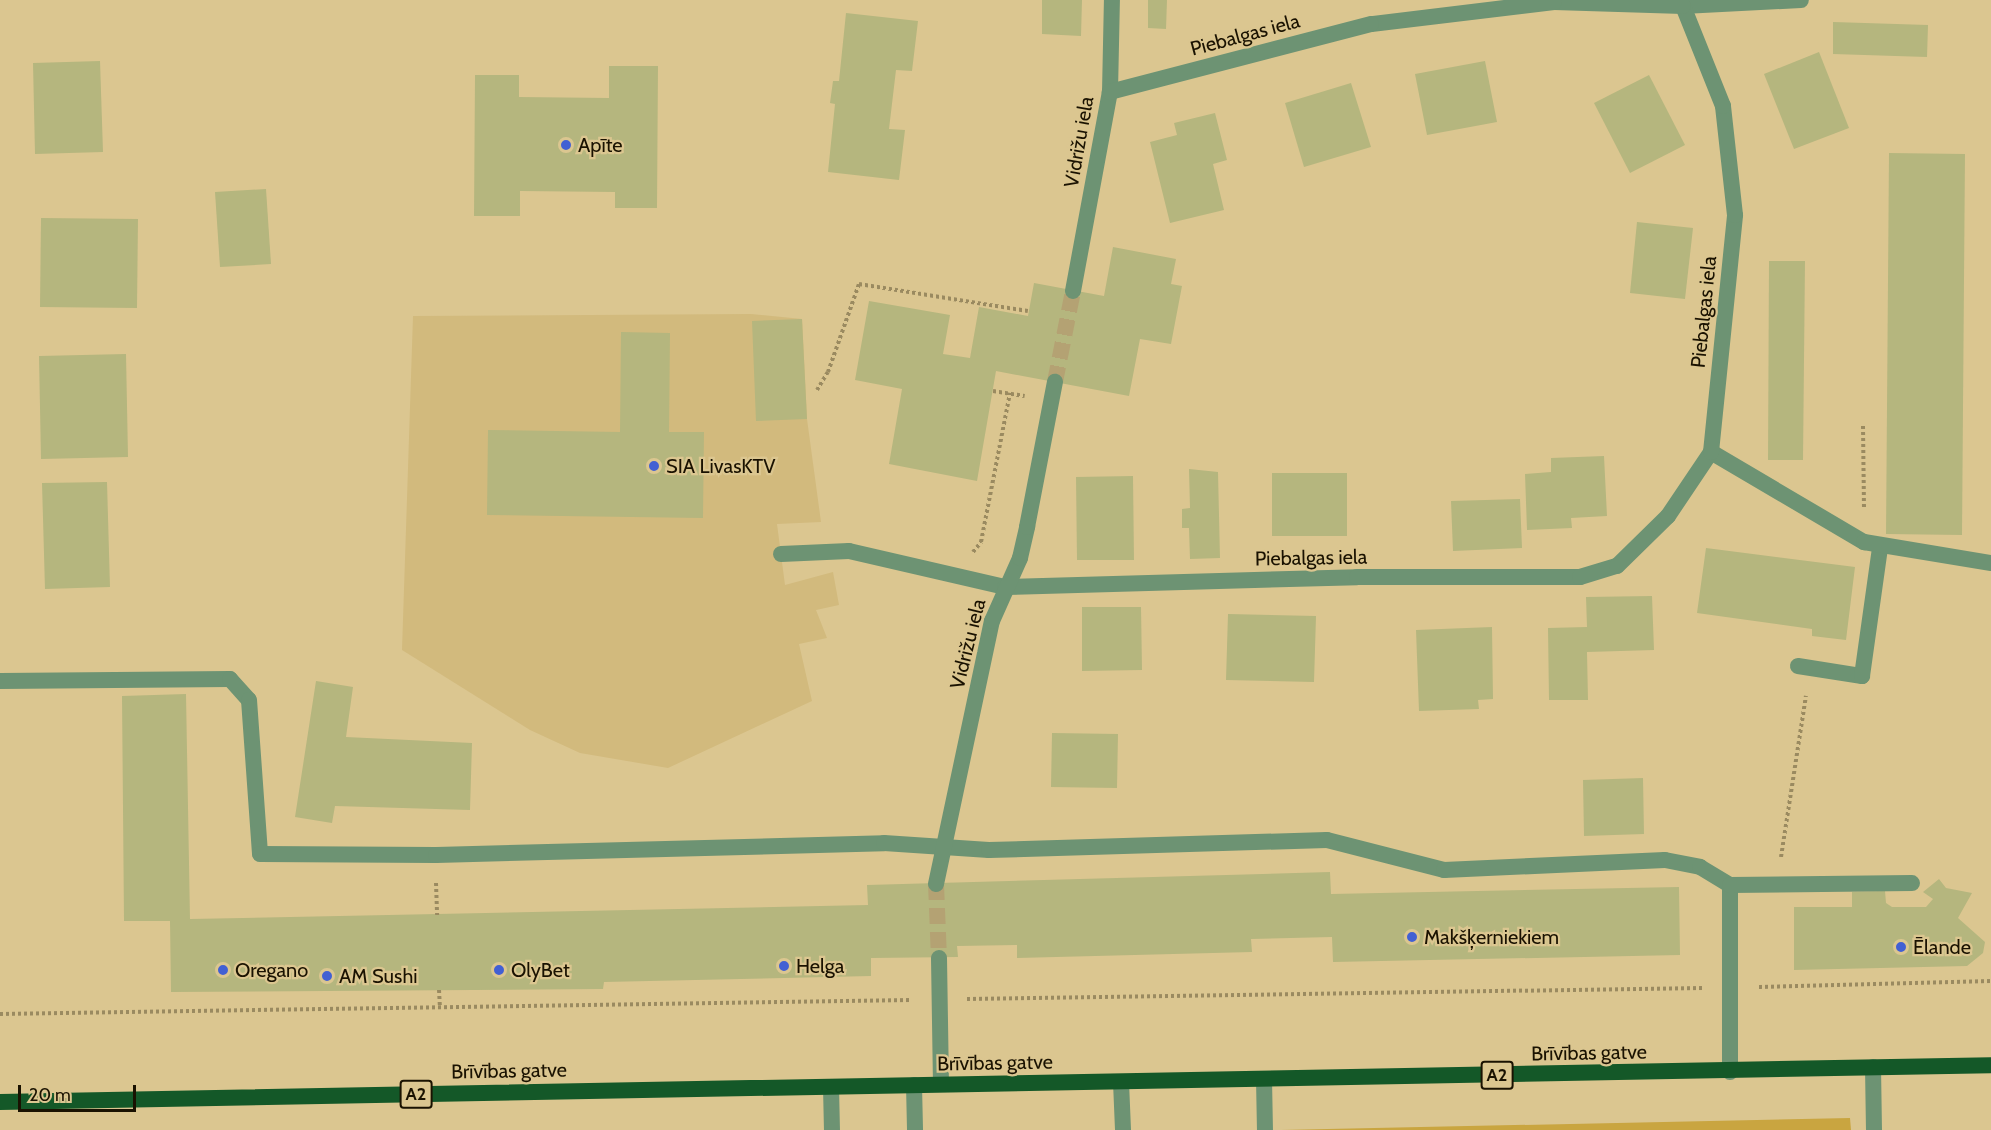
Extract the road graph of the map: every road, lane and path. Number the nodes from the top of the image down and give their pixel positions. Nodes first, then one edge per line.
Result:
1 (1112, 0) edge
2 (1801, 0) edge
3 (1683, 3) edge
4 (1110, 92) junction
5 (1073, 291) tunnel mouth
6 (1028, 312) dead end
7 (1055, 382) tunnel mouth
8 (817, 390) dead end
9 (993, 391) dead end
10 (1010, 393) junction
11 (1025, 396) dead end
12 (1863, 426) dead end
13 (1711, 452) junction
14 (1872, 545) junction
15 (781, 554) dead end
16 (1991, 562) edge
17 (954, 575) junction
18 (1005, 587) junction
19 (1804, 667) joint
20 (0, 681) edge
21 (944, 847) junction
22 (1785, 850) dead end
23 (1912, 883) dead end
24 (936, 884) tunnel mouth
25 (1730, 885) junction
26 (939, 958) tunnel mouth
27 (1991, 981) edge
28 (1729, 987) junction
29 (439, 990) dead end
30 (942, 1000) junction
31 (440, 1007) junction
32 (0, 1014) edge
33 (1991, 1065) edge
34 (1873, 1067) junction
35 (1730, 1072) junction
36 (1264, 1079) junction
37 (1121, 1082) junction
38 (941, 1084) junction
39 (914, 1085) junction
40 (831, 1087) junction
41 (0, 1102) edge
42 (832, 1130) edge
43 (915, 1130) edge
44 (1123, 1130) edge
45 (1264, 1130) edge
46 (1874, 1130) edge

1 - 4 street, Vidrižu iela
2 - 3 street
3 - 4 street, Piebalgas iela
3 - 13 street, Piebalgas iela
4 - 5 street, Vidrižu iela
6 - 8 path
7 - 18 street, Vidrižu iela
9 - 10 path
10 - 11 path
10 - 17 path
12 - 14 path
13 - 14 street
13 - 18 street, Piebalgas iela
14 - 16 street
14 - 19 street
15 - 17 street, Piebalgas iela
17 - 18 street, Piebalgas iela
18 - 21 street, Vidrižu iela
19 - 22 path
20 - 21 street
21 - 24 street, Vidrižu iela
21 - 25 street
23 - 25 street
25 - 28 street
26 - 30 street
27 - 28 path
28 - 30 path
28 - 35 street
29 - 31 path
30 - 31 path
30 - 38 street
31 - 32 path
33 - 34 highway, Brīvības gatve / A2
34 - 35 highway, Brīvības gatve / A2
34 - 46 street
35 - 36 highway, Brīvības gatve / A2
36 - 37 highway, Brīvības gatve / A2
36 - 45 street
37 - 38 highway, Brīvības gatve / A2
37 - 44 street
38 - 39 highway, Brīvības gatve / A2
39 - 40 highway, Brīvības gatve / A2
39 - 43 street
40 - 41 highway, Brīvības gatve / A2
40 - 42 street

